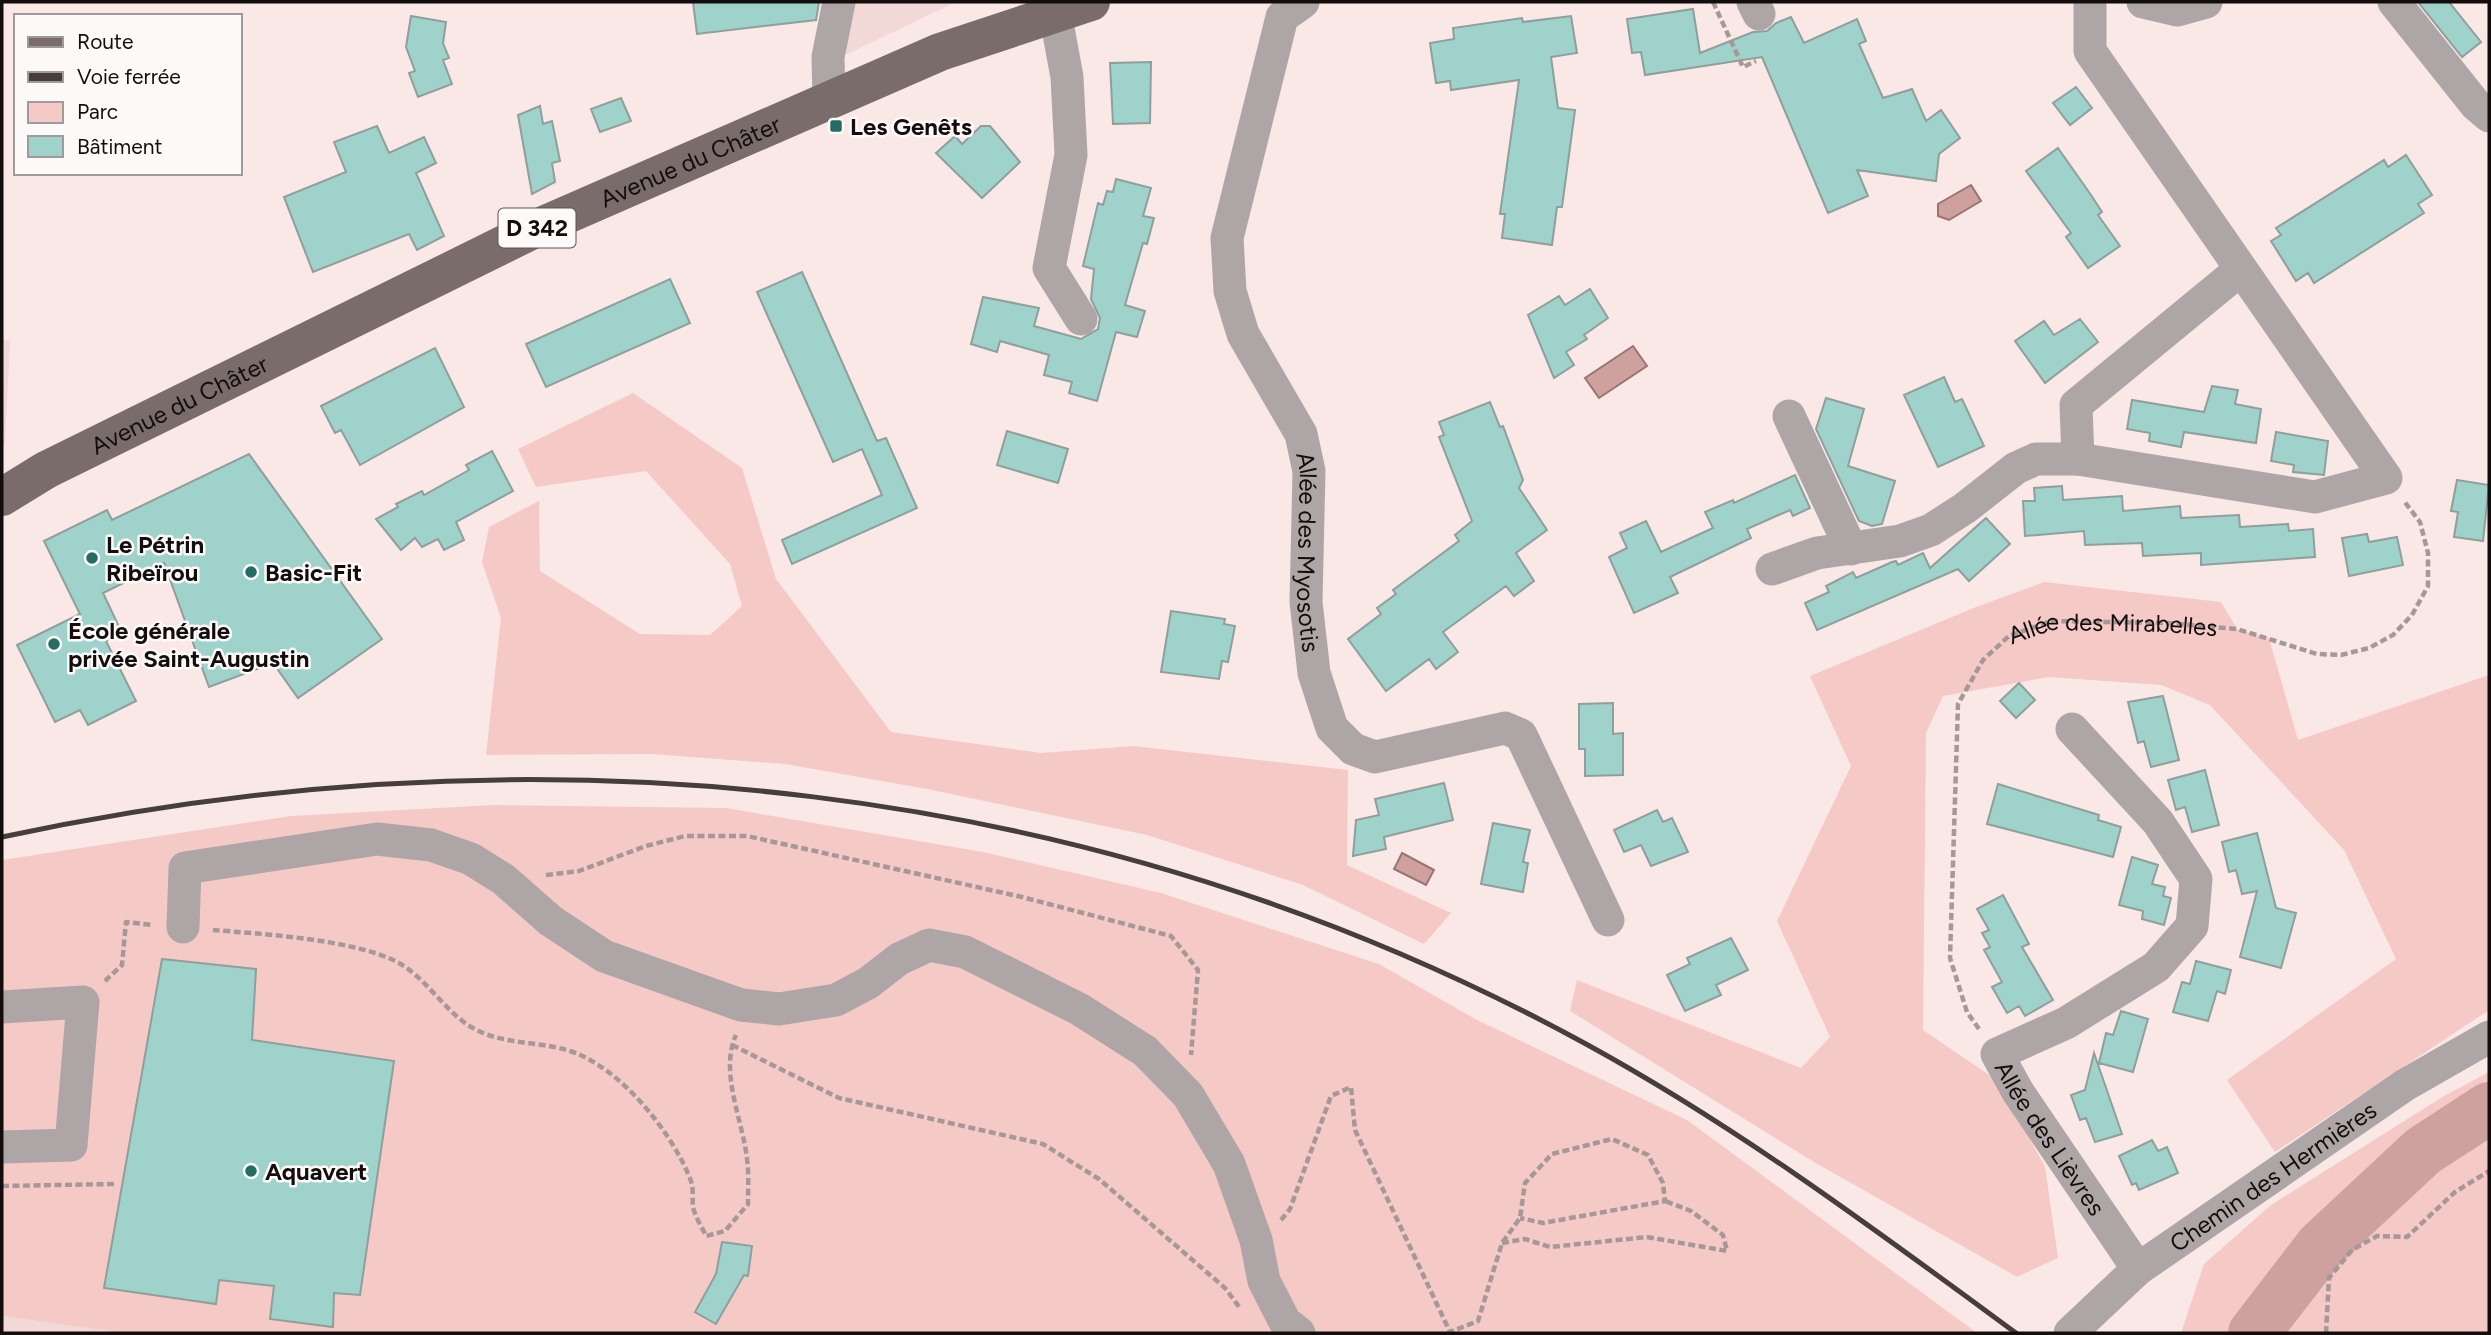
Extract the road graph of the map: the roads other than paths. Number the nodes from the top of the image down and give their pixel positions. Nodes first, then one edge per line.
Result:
1 (838, 2) edge
2 (1091, 2) edge
3 (2090, 2) edge
4 (2143, 2) edge
5 (2206, 2) edge
6 (2394, 2) edge
7 (1282, 7) edge
8 (1055, 12) junction
9 (829, 100) junction
10 (2489, 116) edge
11 (2240, 270) junction
12 (1081, 319) dead end
13 (1789, 416) dead end
14 (2078, 459) junction
15 (2, 497) edge
16 (1851, 549) junction
17 (1772, 569) dead end
18 (2072, 729) dead end
19 (1608, 920) dead end
20 (183, 927) road end
21 (2, 1007) edge
22 (2489, 1037) edge
23 (2, 1147) edge
24 (2138, 1269) junction
25 (1298, 1333) edge
26 (2070, 1333) edge

1 - 9 street
2 - 8 main road, Avenue du Châter / D 342
3 - 11 street
4 - 5 street
6 - 10 street
7 - 19 street, Allée des Myosotis
8 - 9 main road, Avenue du Châter / D 342
8 - 12 street
9 - 15 main road, Avenue du Châter / D 342
11 - 14 street
11 - 14 street
13 - 16 street
14 - 16 street
16 - 17 street
18 - 24 street, Allée des Lièvres
20 - 25 street
21 - 23 street
22 - 24 street, Chemin des Hermières
24 - 26 street, Chemin des Hermières

